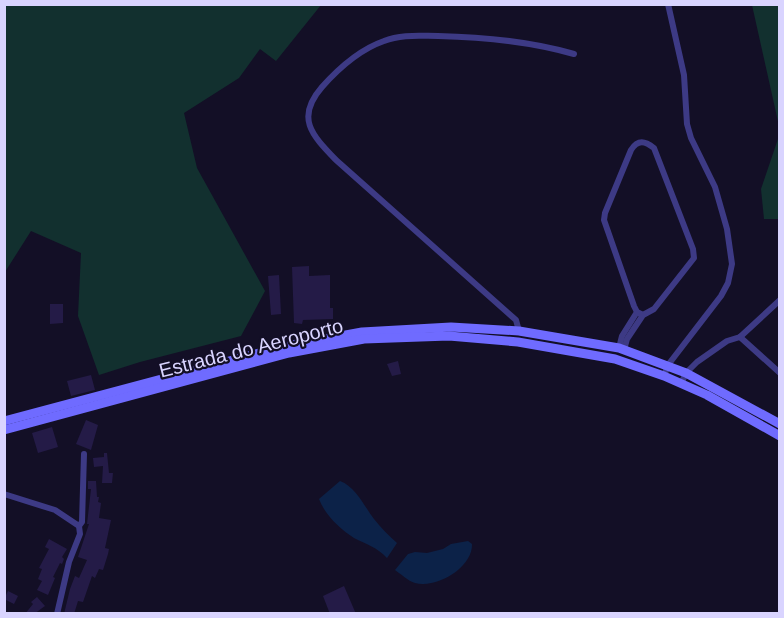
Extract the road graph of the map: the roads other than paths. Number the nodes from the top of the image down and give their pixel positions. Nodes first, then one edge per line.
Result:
1 (668, 4) edge
2 (574, 54) dead end
3 (780, 300) edge
4 (640, 314) junction
5 (519, 331) junction
6 (740, 337) junction
7 (621, 349) junction
8 (668, 365) junction
9 (686, 373) junction
10 (780, 373) edge
11 (664, 376) junction
12 (681, 384) junction
13 (4, 421) edge
14 (780, 424) edge
15 (4, 430) edge
16 (780, 436) edge
17 (84, 454) dead end
18 (4, 494) edge
19 (79, 526) junction
20 (57, 614) edge

1 - 8 street
2 - 5 street
3 - 6 street
4 - 4 street
4 - 7 street
5 - 7 main road, Estrada do Aeroporto
5 - 13 main road, Estrada do Aeroporto
6 - 9 street
6 - 10 street
7 - 8 main road, Estrada do Aeroporto
8 - 9 main road, Estrada do Aeroporto
8 - 11 street
9 - 12 street
9 - 14 main road, Estrada do Aeroporto
11 - 12 main road, Estrada do Aeroporto
11 - 15 main road, Estrada do Aeroporto
12 - 16 main road, Estrada do Aeroporto
17 - 19 street
18 - 19 street
19 - 20 street

